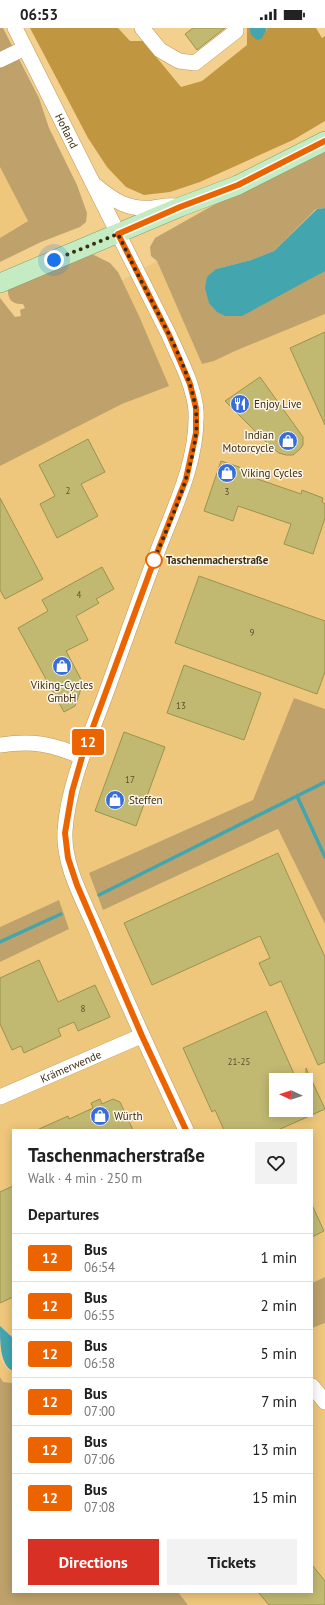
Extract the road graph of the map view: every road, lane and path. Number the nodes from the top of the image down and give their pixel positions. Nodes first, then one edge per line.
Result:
1 (15, 28) edge
2 (142, 28) edge
3 (236, 31) dead end
4 (25, 48) junction
5 (0, 60) edge
6 (325, 141) edge
7 (92, 182) junction
8 (180, 207) junction
9 (118, 234) junction
10 (0, 283) edge
11 (0, 745) edge
12 (82, 757) junction
13 (142, 1036) junction
14 (0, 1097) edge
15 (186, 1129) edge
16 (313, 1387) edge
17 (325, 1402) edge

1 - 4 street, Hofland
2 - 3 street
4 - 5 street
4 - 7 street, Hofland
6 - 8 main road
7 - 8 street
7 - 9 street, Hofland
8 - 9 main road
9 - 10 main road
9 - 12 street
11 - 12 street
12 - 13 street
13 - 14 street, Krämerwende
13 - 15 street
16 - 17 street

